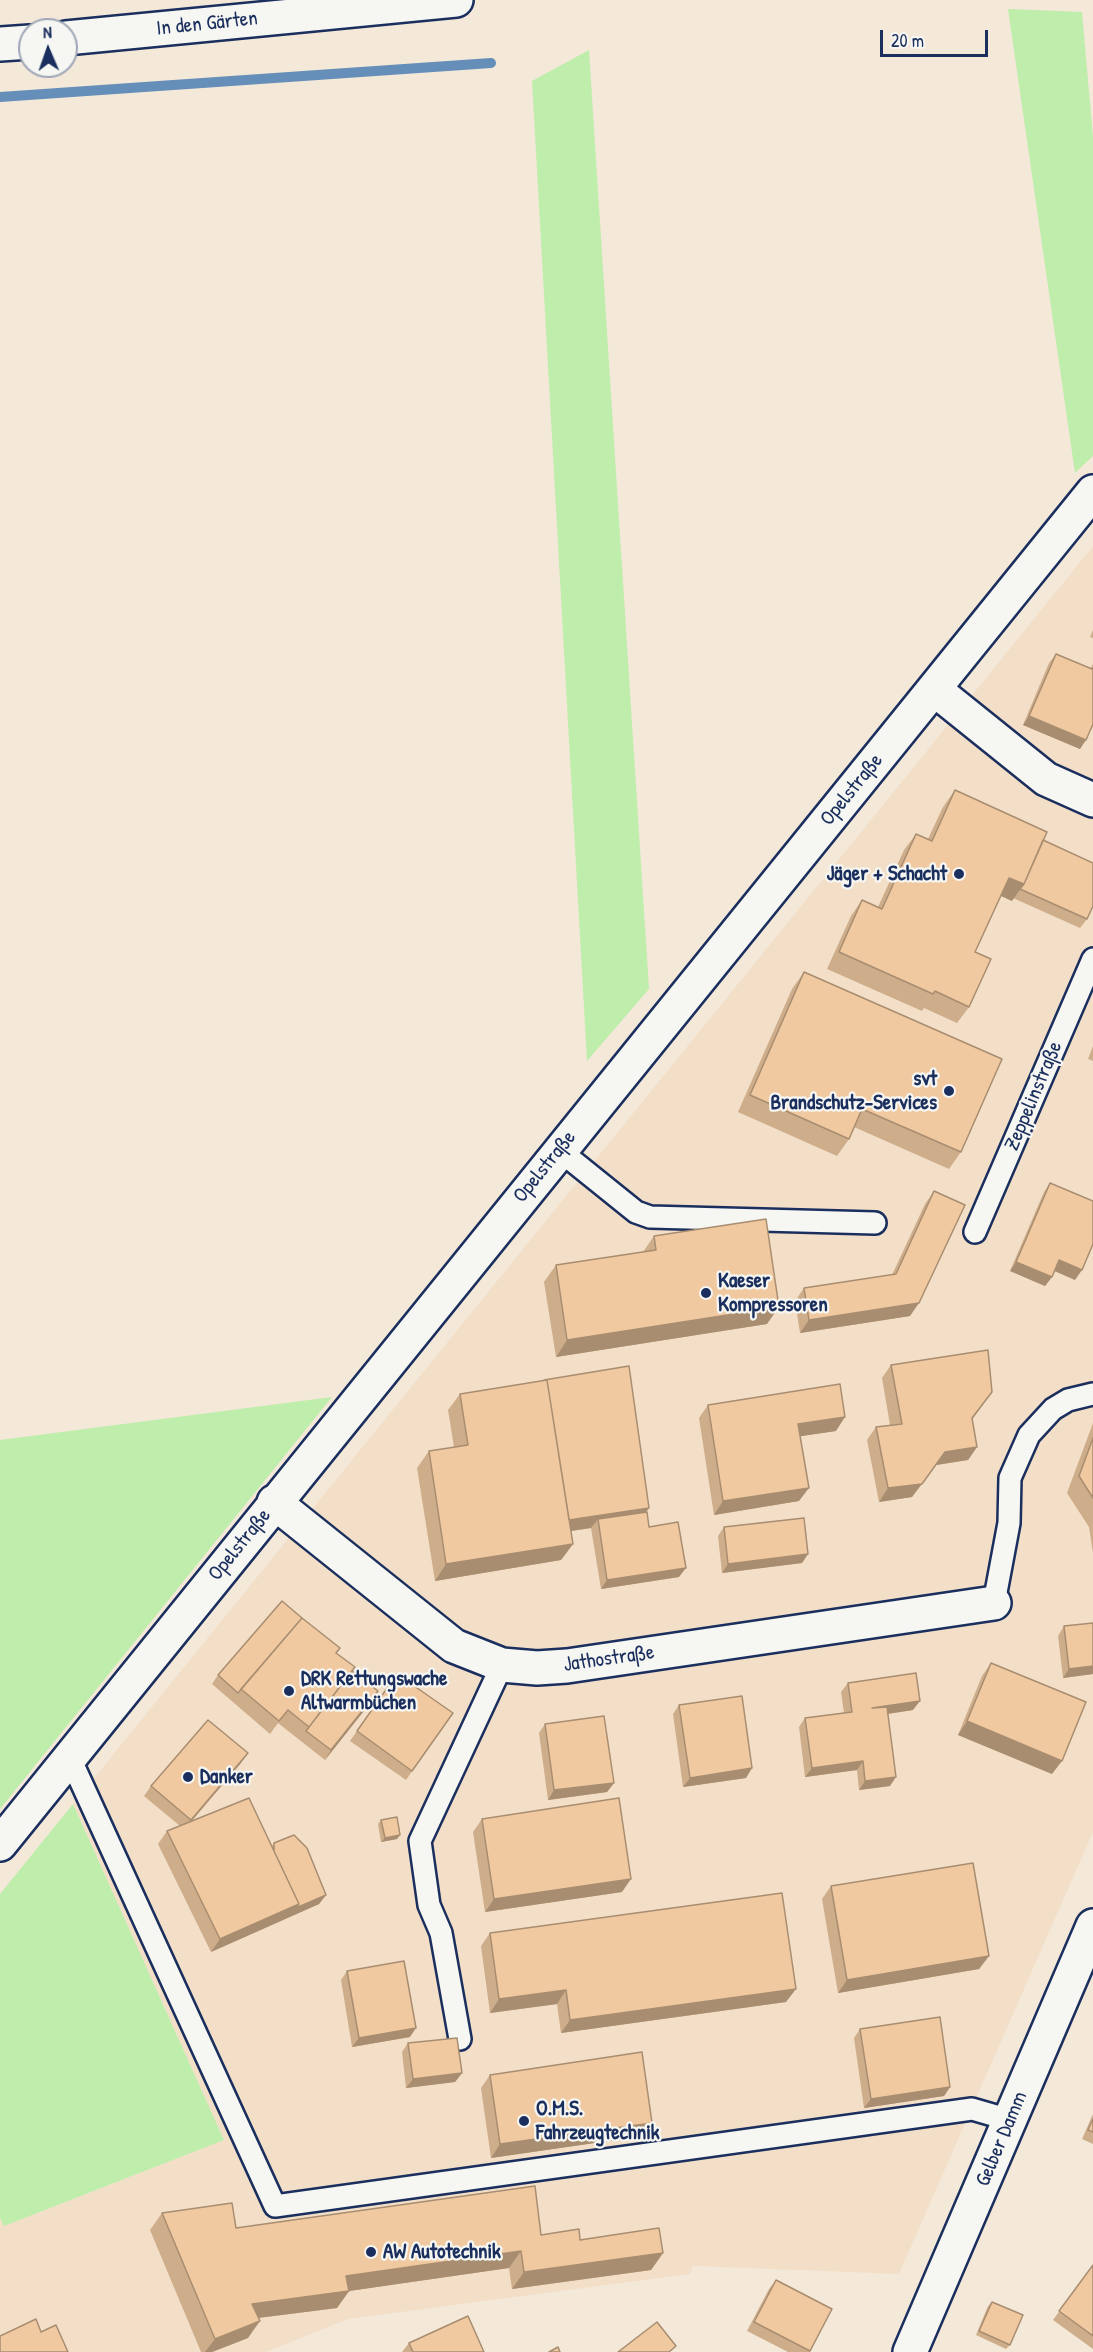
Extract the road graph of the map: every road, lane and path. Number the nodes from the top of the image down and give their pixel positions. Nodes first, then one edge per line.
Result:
1 (456, 0) edge
2 (78, 37) edge
3 (18, 43) edge
4 (0, 44) edge
5 (1093, 492) edge
6 (934, 689) junction
7 (1093, 800) edge
8 (1093, 959) edge
9 (559, 1150) junction
10 (875, 1223) dead end
11 (975, 1232) dead end
12 (1093, 1394) edge
13 (274, 1502) junction
14 (994, 1603) joint
15 (502, 1665) junction
16 (70, 1758) junction
17 (0, 1844) edge
18 (1093, 1926) edge
19 (460, 2039) edge
20 (1010, 2120) junction
21 (910, 2352) edge

1 - 2 street, In den Gärten
3 - 4 street
5 - 6 street, Opelstraße
6 - 7 street
6 - 9 street, Opelstraße
8 - 11 lane, Zeppelinstraße
9 - 10 lane
9 - 13 street, Opelstraße
12 - 14 lane
13 - 15 street, Jathostraße
13 - 16 street, Opelstraße
14 - 15 street, Jathostraße
15 - 19 lane
16 - 17 street, Opelstraße
16 - 20 lane
18 - 20 street, Gelber Damm
20 - 21 street, Gelber Damm

